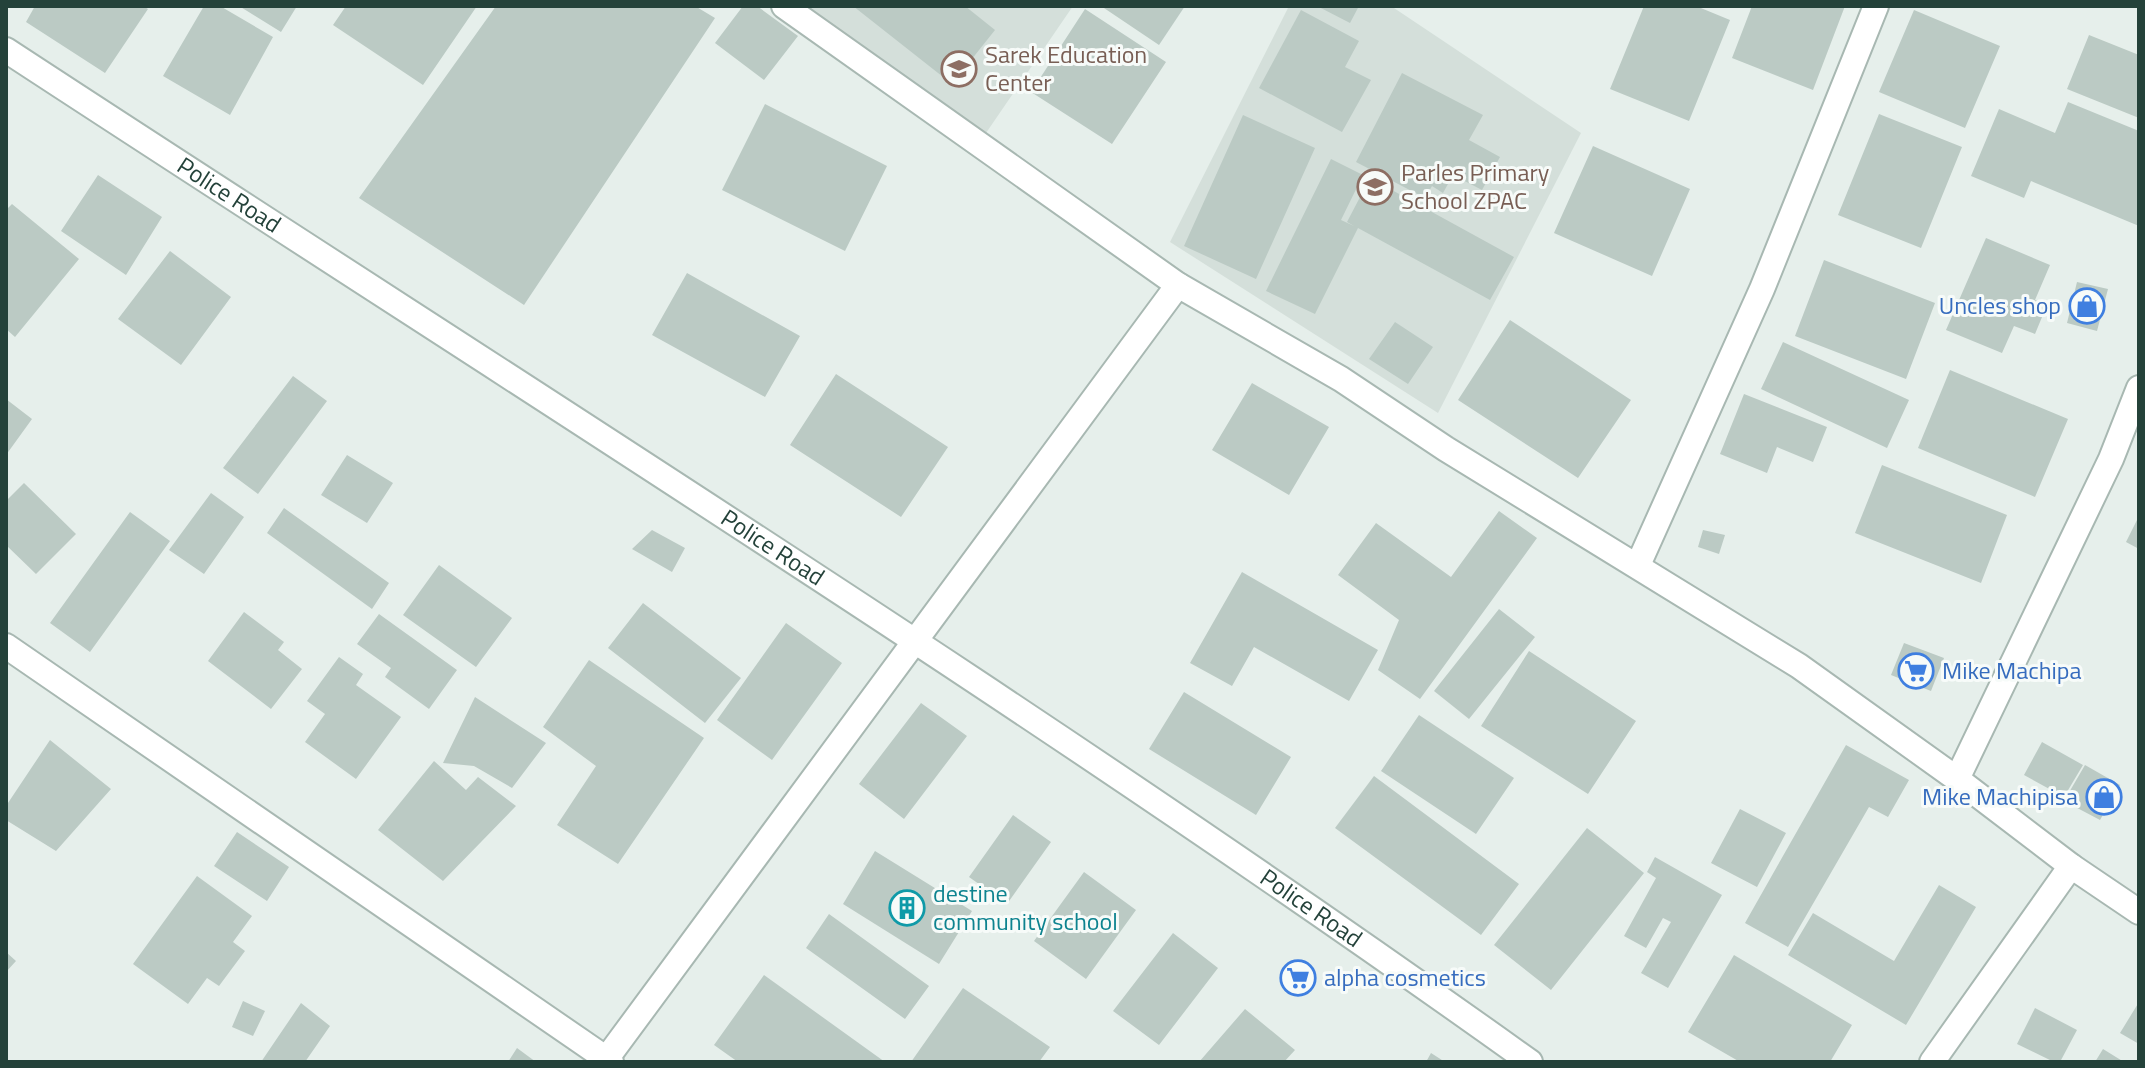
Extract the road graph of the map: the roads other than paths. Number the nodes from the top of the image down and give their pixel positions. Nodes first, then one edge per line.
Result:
1 (784, 6) edge
2 (1876, 6) edge
3 (6, 50) edge
4 (1178, 285) junction
5 (2139, 388) edge
6 (1638, 565) junction
7 (915, 642) junction
8 (6, 646) edge
9 (1957, 779) junction
10 (2071, 866) junction
11 (2139, 912) edge
12 (607, 1061) edge
13 (1530, 1062) edge
14 (1932, 1062) edge

1 - 4 street
2 - 6 street
3 - 7 street, Police Road
4 - 6 street
4 - 7 street
5 - 9 street
6 - 9 street
7 - 12 street
7 - 13 street, Police Road
8 - 12 street
9 - 10 street
10 - 11 street
10 - 14 street

